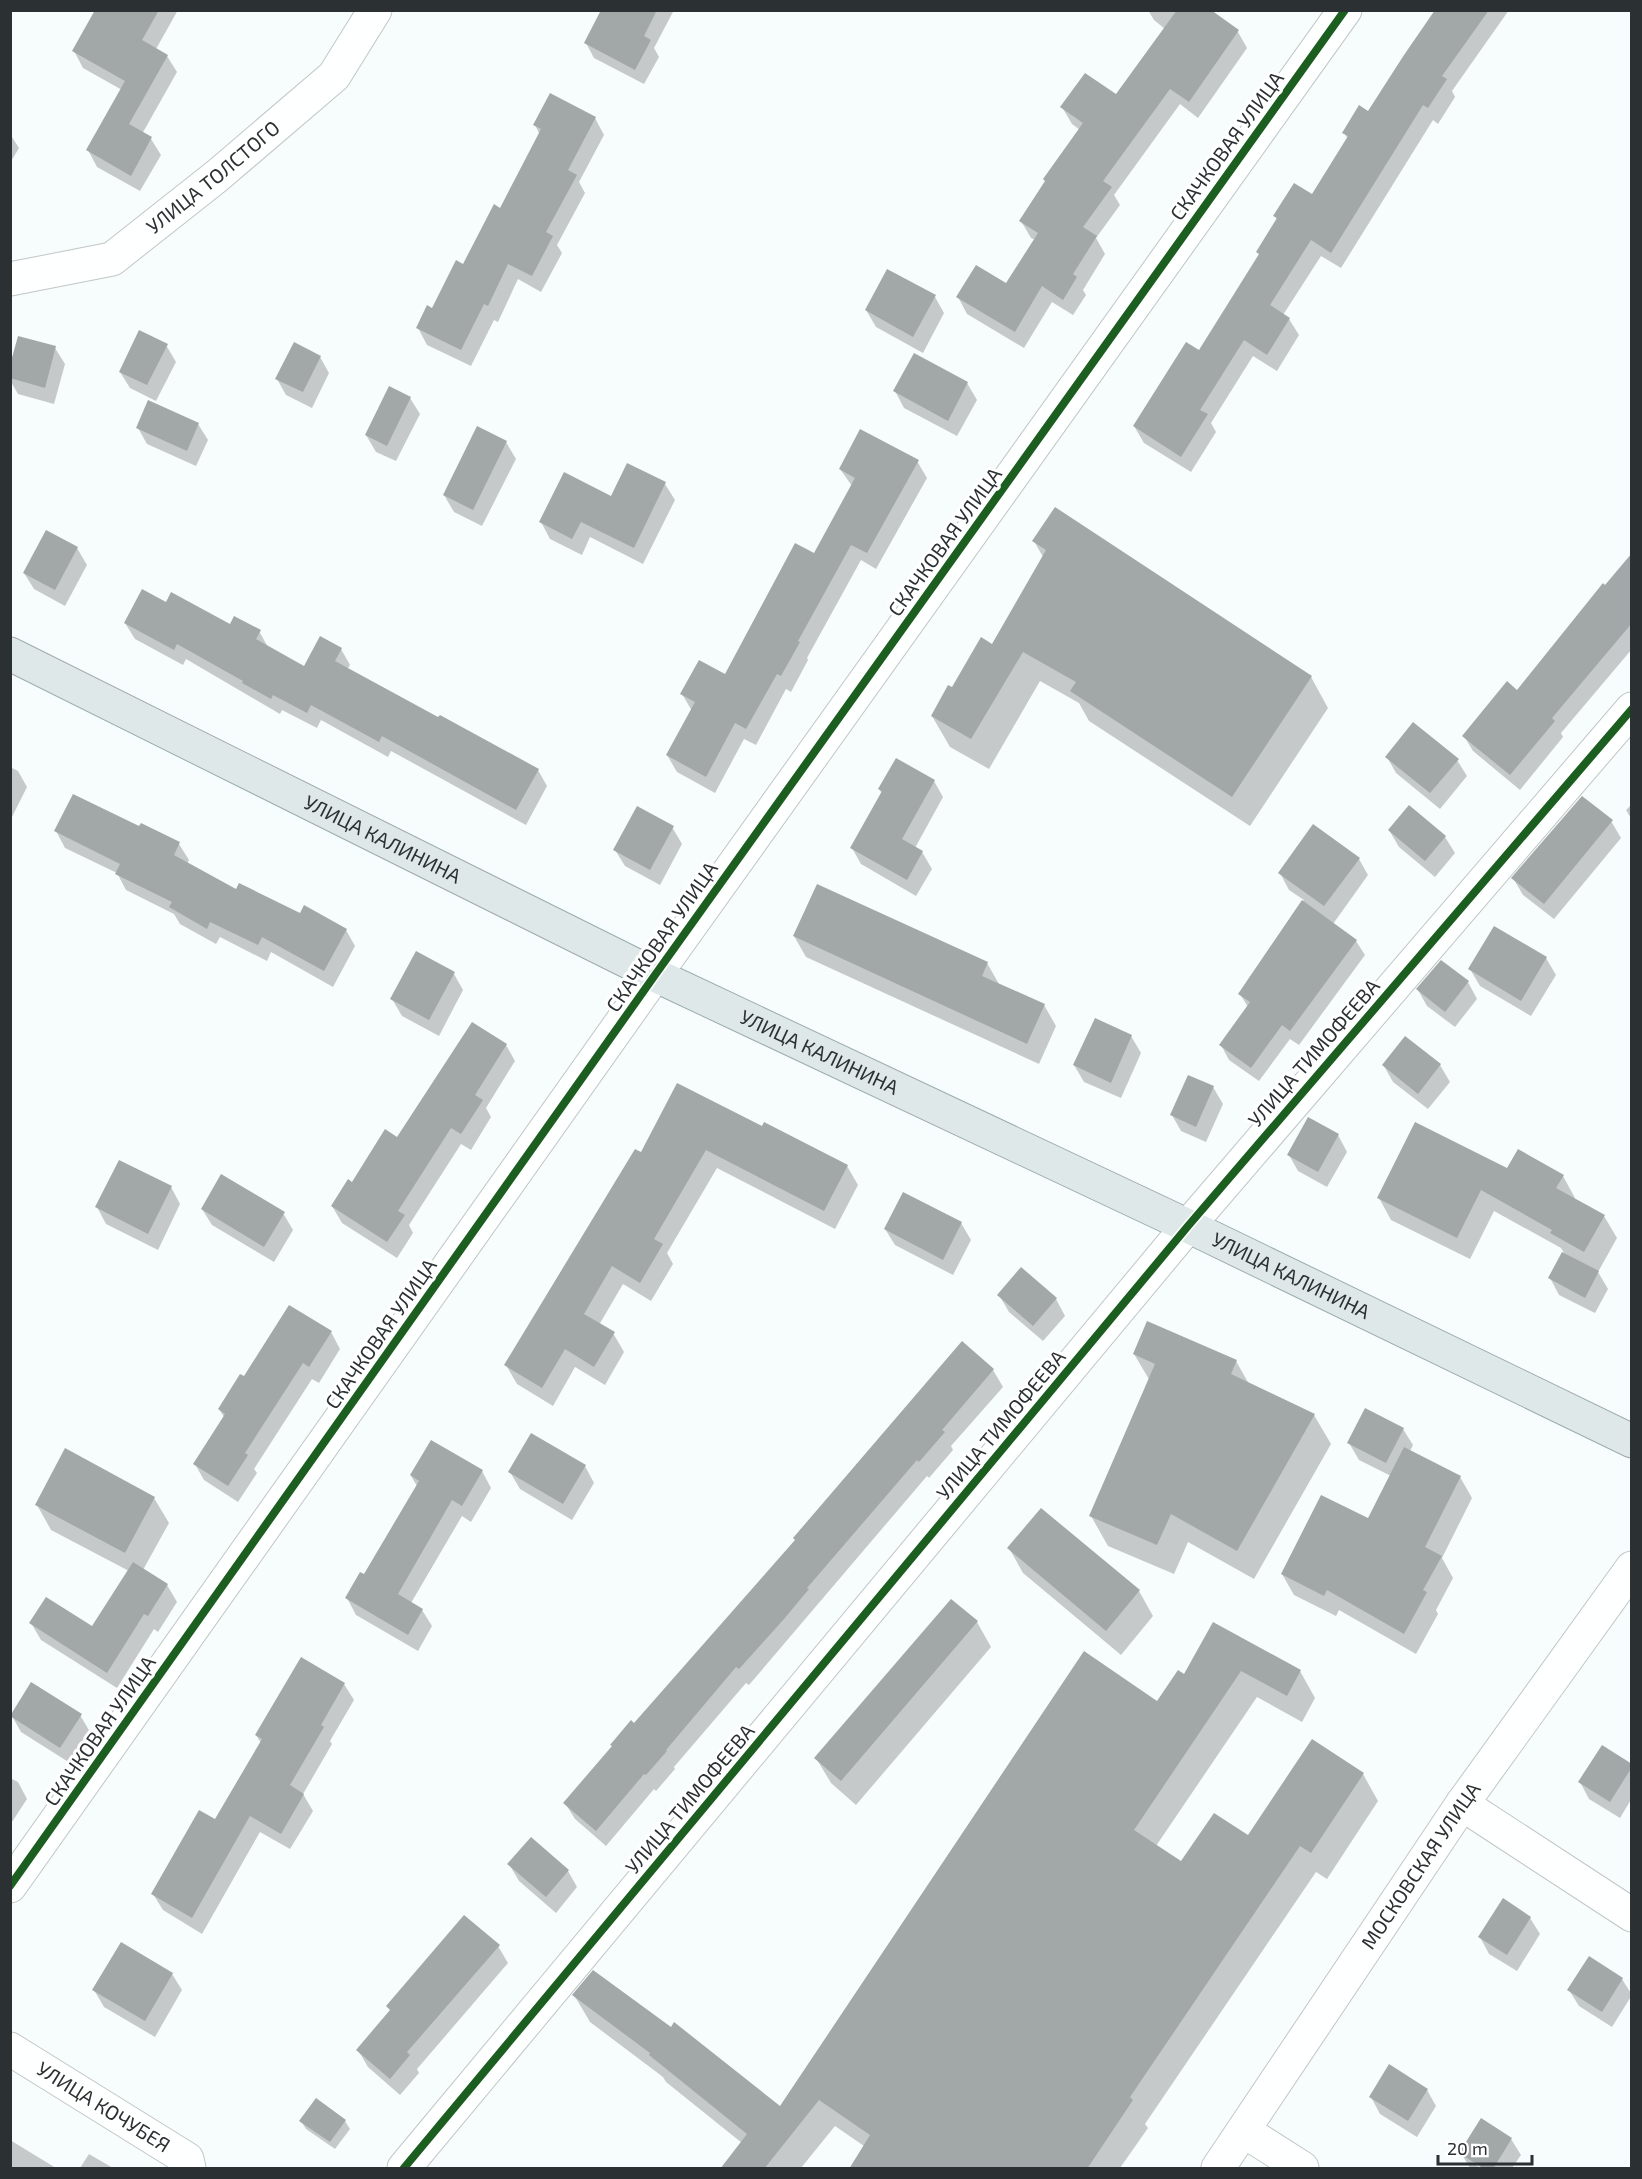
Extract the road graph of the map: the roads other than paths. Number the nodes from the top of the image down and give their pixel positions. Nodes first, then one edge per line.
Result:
1 (375, 10) edge
2 (1345, 10) edge
3 (10, 279) edge
4 (10, 654) edge
5 (1632, 710) edge
6 (655, 975) junction
7 (1188, 1226) junction
8 (1632, 1441) edge
9 (1632, 1568) edge
10 (1462, 1803) junction
11 (10, 1886) edge
12 (1632, 1915) edge
13 (10, 2049) edge
14 (1244, 2131) junction
15 (189, 2169) edge
16 (404, 2169) edge
17 (1218, 2169) edge
18 (1302, 2169) edge

1 - 3 street, УЛИЦА ТОЛСТОГО
2 - 6 street, СКАЧКОВАЯ УЛИЦА
4 - 6 main road, УЛИЦА КАЛИНИНА
5 - 7 street, УЛИЦА ТИМОФЕЕВА
6 - 7 main road, УЛИЦА КАЛИНИНА
6 - 11 street, СКАЧКОВАЯ УЛИЦА
7 - 8 main road, УЛИЦА КАЛИНИНА
7 - 16 street, УЛИЦА ТИМОФЕЕВА
9 - 10 street, МОСКОВСКАЯ УЛИЦА
10 - 12 street
10 - 14 street, МОСКОВСКАЯ УЛИЦА
13 - 15 street, УЛИЦА КОЧУБЕЯ
14 - 17 street, МОСКОВСКАЯ УЛИЦА
14 - 18 street

